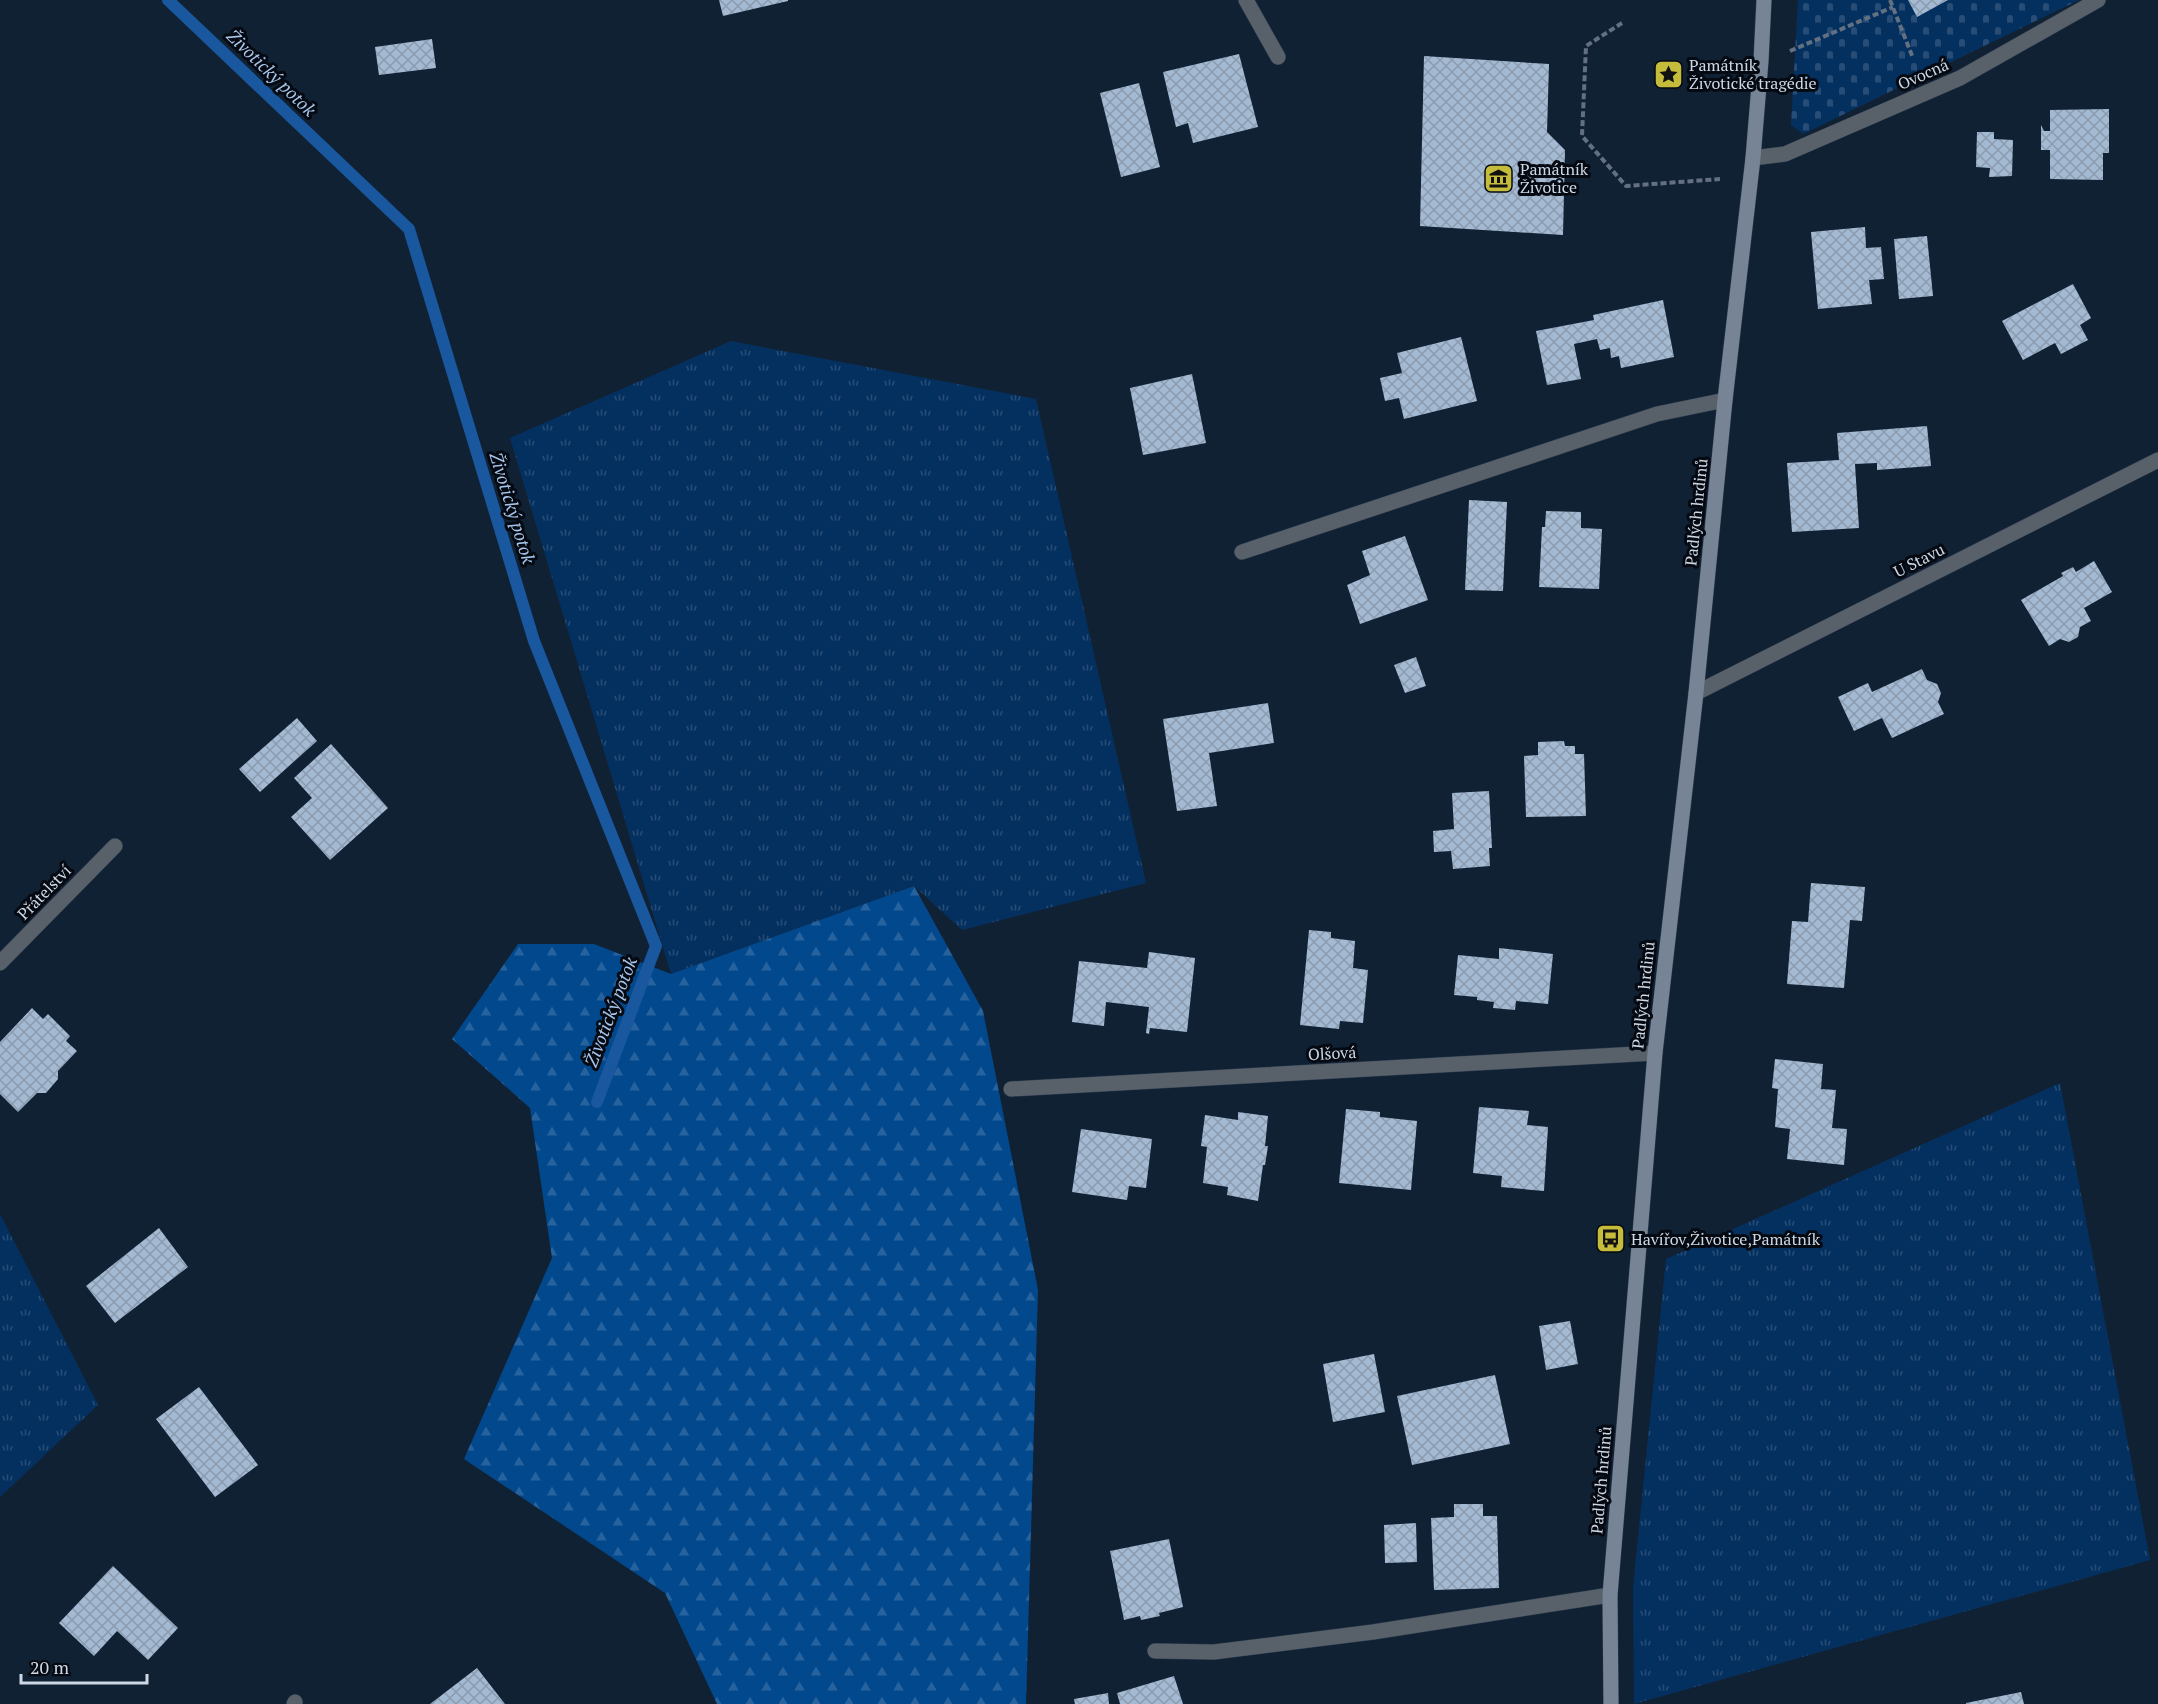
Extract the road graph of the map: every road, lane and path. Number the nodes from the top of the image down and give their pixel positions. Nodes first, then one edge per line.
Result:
1 (1246, 0) edge
2 (1764, 0) edge
3 (1890, 0) edge
4 (2098, 0) edge
5 (1893, 7) junction
6 (1622, 22) dead end
7 (1278, 57) dead end
8 (1913, 57) dead end
9 (1761, 61) junction
10 (1753, 158) junction
11 (1751, 176) junction
12 (1725, 400) junction
13 (2158, 459) edge
14 (1242, 552) dead end
15 (1696, 693) junction
16 (115, 846) dead end
17 (0, 963) edge
18 (1655, 1053) junction
19 (1011, 1089) dead end
20 (1610, 1595) junction
21 (1155, 1651) dead end
22 (1611, 1704) edge

1 - 7 street
2 - 9 street, Padlých hrdinů
3 - 5 path
4 - 10 street, Ovocná
5 - 8 path
5 - 9 path
6 - 11 path
9 - 10 street, Padlých hrdinů
10 - 11 street, Padlých hrdinů
11 - 12 street, Padlých hrdinů
12 - 14 street
12 - 15 street, Padlých hrdinů
13 - 15 street, U Stavu
15 - 18 street, Padlých hrdinů
16 - 17 street, Přátelství
18 - 19 street, Olšová
18 - 20 street, Padlých hrdinů
20 - 21 street
20 - 22 street, Padlých hrdinů

